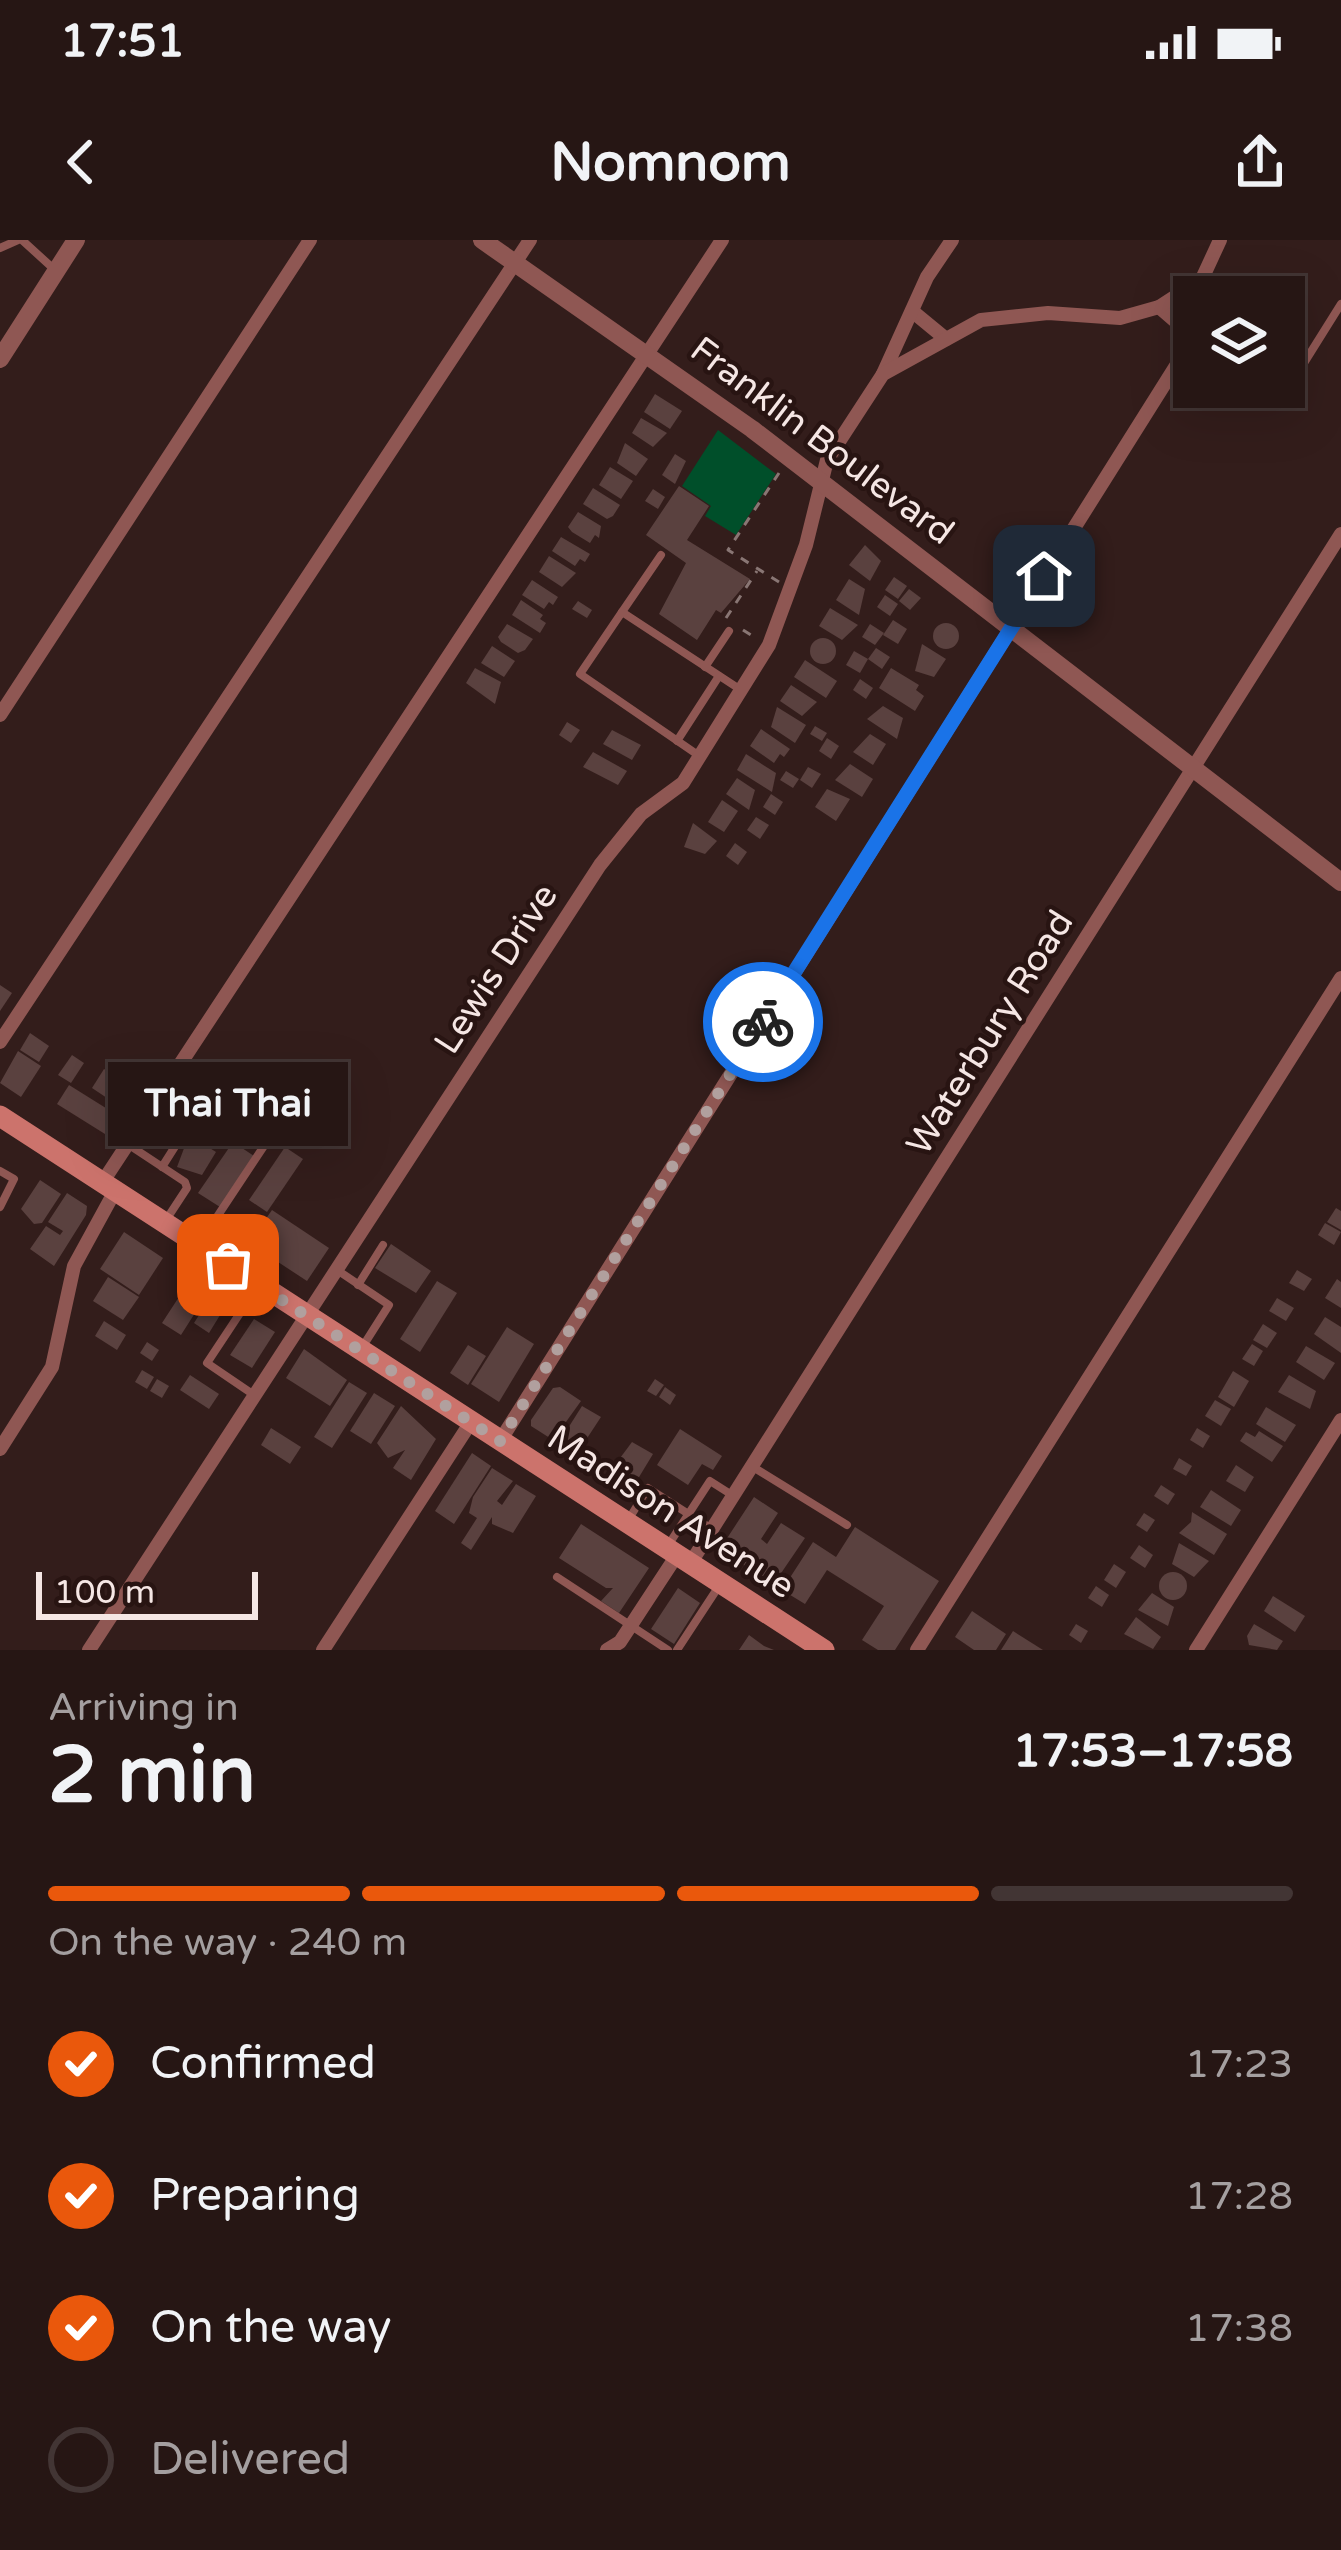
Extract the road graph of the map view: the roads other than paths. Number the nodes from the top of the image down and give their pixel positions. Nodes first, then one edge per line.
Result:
1 (20, 240) edge
2 (76, 240) edge
3 (310, 240) edge
4 (482, 240) edge
5 (530, 240) edge
6 (722, 240) edge
7 (952, 240) edge
8 (1220, 240) edge
9 (0, 248) edge
10 (515, 263) junction
11 (56, 271) junction
12 (1203, 276) edge
13 (1173, 298) edge
14 (1341, 304) edge
15 (1159, 307) junction
16 (912, 311) junction
17 (1173, 319) edge
18 (946, 339) junction
19 (649, 351) junction
20 (1305, 358) edge
21 (0, 359) edge
22 (1173, 371) edge
23 (883, 374) junction
24 (821, 481) junction
25 (1341, 534) edge
26 (661, 555) dead end
27 (622, 612) junction
28 (1012, 628) junction
29 (729, 631) dead end
30 (705, 667) junction
31 (719, 676) junction
32 (741, 690) junction
33 (0, 715) edge
34 (677, 741) junction
35 (699, 756) junction
36 (1193, 767) junction
37 (1341, 882) edge
38 (1341, 978) edge
39 (0, 1042) edge
40 (312, 1094) dead end
41 (148, 1113) junction
42 (0, 1116) edge
43 (128, 1144) junction
44 (162, 1167) junction
45 (0, 1171) edge
46 (109, 1187) junction
47 (0, 1207) edge
48 (164, 1223) junction
49 (383, 1245) dead end
50 (198, 1246) junction
51 (335, 1270) junction
52 (259, 1285) junction
53 (358, 1285) junction
54 (305, 1316) junction
55 (360, 1351) junction
56 (254, 1395) junction
57 (1341, 1420) edge
58 (471, 1422) junction
59 (500, 1441) junction
60 (0, 1449) edge
61 (752, 1466) junction
62 (733, 1496) junction
63 (688, 1514) junction
64 (627, 1523) junction
65 (847, 1525) dead end
66 (712, 1529) junction
67 (678, 1556) junction
68 (556, 1577) dead end
69 (720, 1583) junction
70 (630, 1626) junction
71 (816, 1648) edge
72 (89, 1650) edge
73 (323, 1650) edge
74 (607, 1650) edge
75 (668, 1650) edge
76 (677, 1650) edge
77 (917, 1650) edge
78 (1196, 1650) edge

1 - 9 lane
1 - 11 lane
2 - 11 street
3 - 33 street
4 - 10 street, Franklin Boulevard
5 - 10 street
6 - 19 street
7 - 16 street
8 - 12 street
10 - 19 street, Franklin Boulevard
10 - 39 street
11 - 21 street
13 - 15 street, Lewis Drive
14 - 20 lane
15 - 17 street
15 - 18 street, Lewis Drive
16 - 18 street
16 - 23 street
18 - 23 street, Lewis Drive
19 - 24 street, Franklin Boulevard
19 - 41 street
22 - 28 street
23 - 24 street, Lewis Drive
24 - 28 street, Franklin Boulevard
24 - 32 street, Lewis Drive
25 - 36 street, Waterbury Road
26 - 27 lane
27 - 30 lane
27 - 34 lane
28 - 36 street, Franklin Boulevard
28 - 59 street
29 - 30 lane
30 - 31 lane
31 - 32 lane
31 - 34 lane
32 - 35 street, Lewis Drive
34 - 35 lane
35 - 51 street, Lewis Drive
36 - 37 street, Franklin Boulevard
36 - 61 street, Waterbury Road
38 - 77 street
40 - 50 lane
41 - 43 street
41 - 44 lane
42 - 46 main road, Madison Avenue
43 - 44 lane
43 - 46 street
44 - 48 lane
45 - 47 lane
46 - 48 main road, Madison Avenue
46 - 60 street
48 - 50 main road, Madison Avenue
49 - 53 lane
50 - 52 main road, Madison Avenue
51 - 53 lane
51 - 54 street, Lewis Drive
52 - 54 main road, Madison Avenue
52 - 56 lane
53 - 55 lane
54 - 55 main road, Madison Avenue
54 - 56 street, Lewis Drive
55 - 58 main road, Madison Avenue
56 - 72 street, Lewis Drive
57 - 78 street
58 - 59 main road, Madison Avenue
58 - 73 street
59 - 64 main road, Madison Avenue
61 - 62 street, Waterbury Road
61 - 65 lane
62 - 63 lane
62 - 66 street, Waterbury Road
63 - 64 lane
63 - 66 lane
63 - 67 lane
64 - 67 main road, Madison Avenue
66 - 67 street, Waterbury Road
67 - 69 main road, Madison Avenue
67 - 70 street, Waterbury Road
68 - 70 lane
69 - 71 main road, Madison Avenue
69 - 76 lane
70 - 74 street, Waterbury Road
70 - 75 lane

